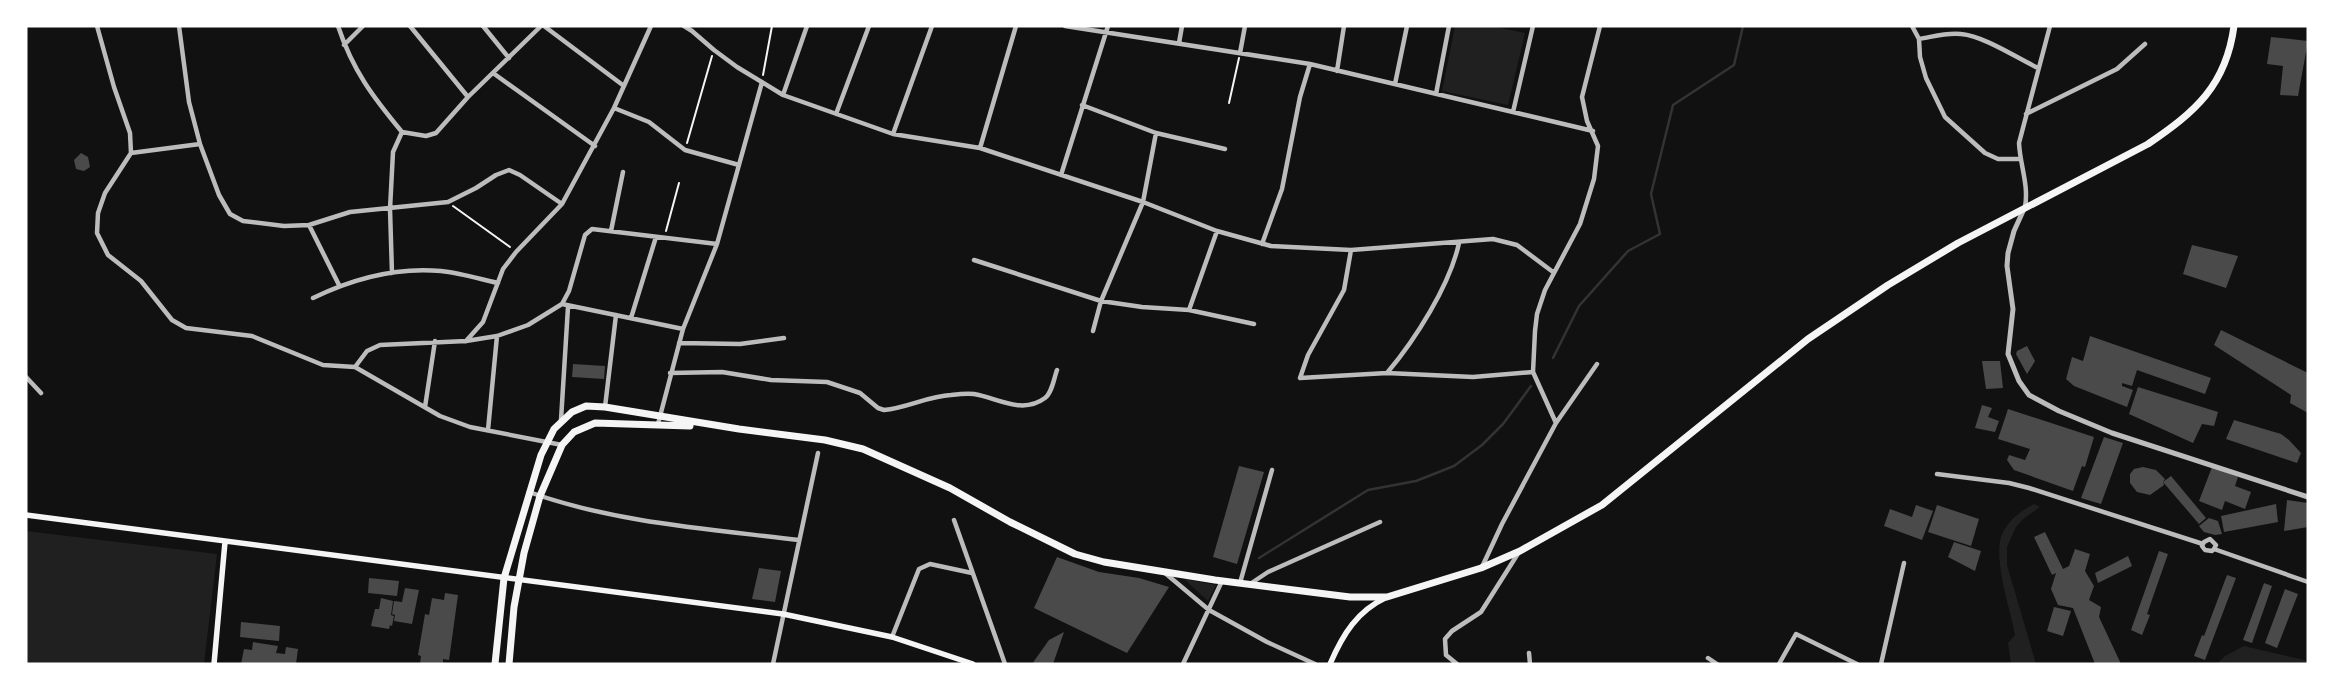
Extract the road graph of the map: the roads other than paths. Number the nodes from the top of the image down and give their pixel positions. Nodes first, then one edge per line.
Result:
1 (97, 26) edge
2 (180, 26) edge
3 (338, 26) edge
4 (363, 26) edge
5 (410, 26) edge
6 (483, 26) edge
7 (542, 26) edge
8 (651, 26) edge
9 (684, 26) edge
10 (807, 26) edge
11 (869, 26) edge
12 (932, 26) edge
13 (1016, 26) edge
14 (1065, 26) edge
15 (1108, 26) edge
16 (1182, 26) edge
17 (1245, 26) edge
18 (1344, 26) edge
19 (1407, 26) edge
20 (1449, 26) edge
21 (1533, 26) edge
22 (1600, 26) edge
23 (1912, 26) edge
24 (2050, 26) edge
25 (2234, 26) edge
26 (1106, 33) junction
27 (1919, 40) junction
28 (1179, 43) junction
29 (2145, 44) dead end
30 (344, 45) junction
31 (1240, 53) junction
32 (509, 58) junction
33 (1310, 64) junction
34 (2038, 68) junction
35 (1337, 71) junction
36 (493, 73) junction
37 (762, 82) junction
38 (1395, 84) junction
39 (624, 86) junction
40 (1436, 94) junction
41 (783, 95) junction
42 (468, 97) junction
43 (1082, 105) junction
44 (614, 108) junction
45 (1513, 112) junction
46 (836, 114) junction
47 (2026, 114) junction
48 (1593, 131) junction
49 (402, 132) junction
50 (1156, 133) junction
51 (893, 134) junction
52 (200, 144) junction
53 (594, 146) junction
54 (980, 148) junction
55 (1225, 149) dead end
56 (131, 152) junction
57 (2020, 159) junction
58 (739, 166) junction
59 (623, 172) dead end
60 (1061, 175) junction
61 (1143, 202) junction
62 (562, 204) junction
63 (2025, 207) junction
64 (390, 209) junction
65 (309, 225) junction
66 (611, 230) junction
67 (1218, 231) junction
68 (656, 237) junction
69 (1460, 243) junction
70 (717, 244) junction
71 (1262, 244) junction
72 (1351, 250) junction
73 (974, 260) dead end
74 (1553, 272) junction
75 (392, 273) junction
76 (498, 283) junction
77 (339, 285) junction
78 (313, 298) dead end
79 (1101, 301) junction
80 (562, 304) junction
81 (568, 307) junction
82 (1189, 310) junction
83 (616, 315) junction
84 (631, 318) junction
85 (1254, 324) dead end
86 (683, 329) junction
87 (1093, 331) dead end
88 (497, 336) junction
89 (784, 338) dead end
90 (466, 341) junction
91 (434, 342) junction
92 (679, 343) junction
93 (1597, 364) dead end
94 (355, 367) junction
95 (1057, 370) dead end
96 (1533, 372) junction
97 (670, 373) junction
98 (1387, 373) junction
99 (26, 378) edge
100 (41, 392) dead end
101 (425, 407) junction
102 (605, 407) junction
103 (561, 420) junction
104 (659, 420) junction
105 (1556, 423) junction
106 (488, 430) junction
107 (548, 441) junction
108 (562, 445) junction
109 (818, 453) dead end
110 (1272, 470) dead end
111 (1937, 474) dead end
112 (529, 492) junction
113 (540, 496) junction
114 (2308, 497) edge
115 (26, 515) edge
116 (954, 520) dead end
117 (1380, 522) dead end
118 (799, 540) junction
119 (225, 542) junction
120 (2203, 544) junction
121 (2214, 549) junction
122 (1520, 551) junction
123 (1904, 563) dead end
124 (1482, 568) junction
125 (972, 573) junction
126 (1165, 573) junction
127 (504, 578) junction
128 (518, 580) junction
129 (1222, 581) junction
130 (2308, 582) edge
131 (1240, 583) junction
132 (1250, 584) junction
133 (1387, 597) junction
134 (1209, 610) junction
135 (783, 614) junction
136 (892, 638) junction
137 (1529, 653) dead end
138 (1708, 658) dead end
139 (959, 661) edge
140 (214, 664) edge
141 (495, 664) edge
142 (509, 664) edge
143 (773, 664) edge
144 (973, 664) edge
145 (1005, 664) edge
146 (1183, 664) edge
147 (1315, 664) edge
148 (1330, 664) edge
149 (1457, 664) edge
150 (1530, 664) edge
151 (1717, 664) edge
152 (1778, 664) edge
153 (1857, 664) edge
154 (1882, 664) edge

1 - 56 street
2 - 52 street
3 - 30 street
4 - 30 street
5 - 42 street
6 - 32 street
7 - 32 street
7 - 39 street
8 - 39 street
9 - 37 street
10 - 41 street
11 - 46 street
12 - 51 street
13 - 54 street
14 - 26 street
15 - 26 street
16 - 28 street
17 - 31 street
18 - 35 street
19 - 38 street
20 - 40 street
21 - 45 street
22 - 48 street
23 - 27 street
24 - 34 street
25 - 63 highway
26 - 28 street
26 - 43 street
27 - 34 street
27 - 57 street
28 - 31 street
29 - 47 street
30 - 49 street
31 - 33 street
32 - 36 street
33 - 35 street
33 - 71 street
34 - 47 street
35 - 38 street
36 - 42 street
36 - 53 street
37 - 41 street
37 - 58 street
38 - 40 street
39 - 44 street
40 - 45 street
41 - 46 street
42 - 49 street
43 - 50 street
43 - 60 street
44 - 53 street
44 - 58 street
45 - 48 street
46 - 51 street
47 - 57 street
48 - 74 street
49 - 64 street
50 - 55 street
50 - 61 street
51 - 54 street
52 - 56 street
52 - 65 street
53 - 62 street
54 - 60 street
56 - 94 street
57 - 63 street
58 - 70 street
59 - 66 street
60 - 61 street
61 - 67 street
61 - 79 street
62 - 64 street
62 - 76 street
63 - 114 street
63 - 122 highway
64 - 65 street
64 - 75 street
65 - 77 street
66 - 68 street
66 - 80 street
67 - 71 street
67 - 82 street
68 - 70 street
68 - 84 street
69 - 72 street
69 - 74 street
69 - 98 street
70 - 86 street
71 - 72 street
72 - 98 street
73 - 79 street
74 - 96 street
75 - 76 street
75 - 77 street
76 - 90 street
77 - 78 street
79 - 82 street
79 - 87 street
80 - 81 street
80 - 88 street
81 - 83 street
81 - 103 street
82 - 85 street
83 - 84 street
83 - 102 street
84 - 86 street
86 - 92 street
88 - 90 street
88 - 106 street
89 - 92 street
90 - 91 street
91 - 94 street
91 - 101 street
92 - 97 street
93 - 105 street
94 - 101 street
95 - 97 street
96 - 98 street
96 - 105 street
97 - 104 street
99 - 100 street
101 - 106 street
102 - 103 highway
102 - 104 highway
103 - 107 highway
104 - 108 highway
104 - 126 highway
105 - 124 street
106 - 107 street
107 - 108 street
107 - 112 highway
108 - 113 highway
109 - 118 street
110 - 131 street
111 - 120 street
112 - 113 street
112 - 127 highway
113 - 118 street
113 - 128 highway
115 - 119 main road
116 - 125 street
117 - 132 street
118 - 135 street
119 - 127 main road
119 - 140 main road
120 - 121 street
120 - 121 street
121 - 130 street
122 - 124 highway
122 - 149 street
123 - 154 street
124 - 133 highway
125 - 136 street
125 - 145 street
126 - 129 highway
126 - 134 street
127 - 128 main road
127 - 141 highway
128 - 135 main road
128 - 142 highway
129 - 131 highway
129 - 134 street
131 - 132 highway
132 - 133 highway
133 - 148 main road
134 - 146 street
134 - 147 street
135 - 136 main road
135 - 143 street
136 - 139 main road
137 - 150 street
138 - 151 street
139 - 144 main road
152 - 153 street

